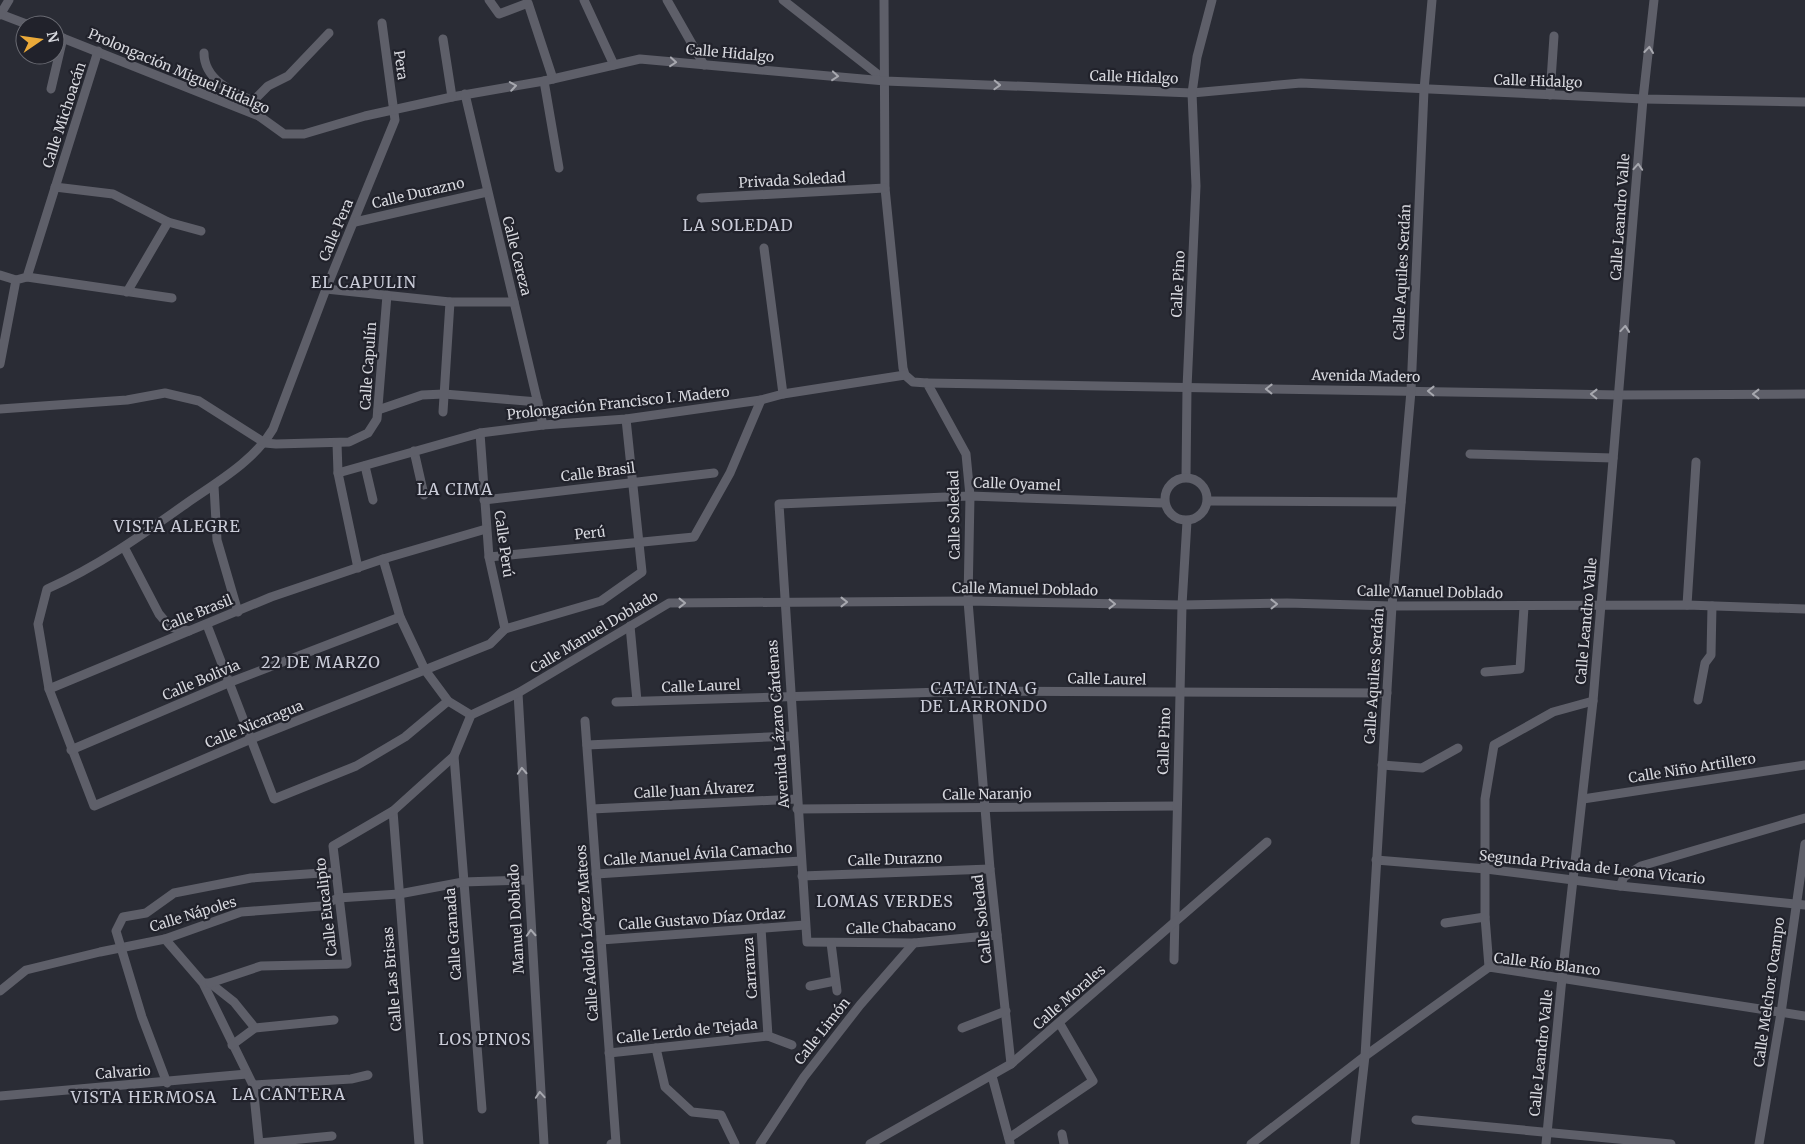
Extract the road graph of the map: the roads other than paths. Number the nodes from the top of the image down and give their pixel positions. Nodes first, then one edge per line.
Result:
1 (9, 0) edge
2 (490, 0) edge
3 (584, 0) edge
4 (667, 0) edge
5 (784, 0) edge
6 (884, 0) edge
7 (1212, 0) edge
8 (1432, 0) edge
9 (1654, 0) edge
10 (0, 14) edge
11 (15, 20) edge
12 (382, 23) dead end
13 (329, 33) dead end
14 (1554, 36) dead end
15 (65, 39) edge
16 (443, 39) dead end
17 (98, 51) junction
18 (204, 53) dead end
19 (55, 65) edge
20 (614, 65) junction
21 (704, 65) junction
22 (553, 78) junction
23 (885, 80) junction
24 (544, 81) junction
25 (51, 90) dead end
26 (1424, 90) junction
27 (1192, 92) junction
28 (465, 94) junction
29 (1550, 95) junction
30 (452, 97) junction
31 (1643, 99) junction
32 (253, 101) junction
33 (1805, 102) edge
34 (394, 110) junction
35 (259, 116) junction
36 (559, 168) dead end
37 (55, 187) junction
38 (885, 188) junction
39 (487, 192) junction
40 (701, 198) dead end
41 (168, 222) junction
42 (355, 222) junction
43 (201, 231) dead end
44 (764, 248) dead end
45 (0, 275) edge
46 (26, 277) junction
47 (16, 280) junction
48 (326, 289) junction
49 (127, 292) junction
50 (387, 295) junction
51 (172, 298) dead end
52 (450, 302) junction
53 (514, 302) junction
54 (0, 364) edge
55 (905, 375) junction
56 (928, 383) junction
57 (1187, 388) junction
58 (1410, 391) junction
59 (444, 394) junction
60 (783, 394) junction
61 (1805, 394) edge
62 (1620, 395) junction
63 (761, 400) junction
64 (538, 402) junction
65 (0, 409) edge
66 (378, 410) junction
67 (443, 412) dead end
68 (626, 419) junction
69 (543, 425) junction
70 (480, 432) junction
71 (265, 443) junction
72 (337, 443) junction
73 (414, 452) junction
74 (1470, 454) dead end
75 (1613, 458) junction
76 (1696, 462) dead end
77 (365, 466) junction
78 (338, 473) junction
79 (714, 474) dead end
80 (1186, 477) junction
81 (632, 482) junction
82 (214, 486) junction
83 (424, 494) dead end
84 (970, 496) junction
85 (372, 500) dead end
86 (484, 500) junction
87 (1208, 501) junction
88 (1164, 502) junction
89 (1401, 502) junction
90 (779, 504) joint
91 (1187, 522) junction
92 (486, 529) junction
93 (638, 542) junction
94 (124, 547) junction
95 (489, 557) junction
96 (382, 559) junction
97 (358, 568) junction
98 (968, 601) junction
99 (785, 602) junction
100 (1182, 605) junction
101 (1686, 605) junction
102 (1392, 606) junction
103 (1601, 606) junction
104 (1712, 606) junction
105 (1524, 607) junction
106 (1805, 609) edge
107 (238, 612) junction
108 (400, 618) junction
109 (207, 625) junction
110 (630, 626) junction
111 (505, 629) junction
112 (190, 632) junction
113 (425, 670) junction
114 (1485, 672) dead end
115 (228, 683) junction
116 (49, 688) junction
117 (976, 691) junction
118 (518, 693) junction
119 (1387, 693) junction
120 (1180, 694) junction
121 (790, 697) junction
122 (1698, 700) dead end
123 (637, 701) junction
124 (1593, 701) junction
125 (450, 702) junction
126 (616, 702) dead end
127 (469, 713) junction
128 (585, 720) dead end
129 (793, 736) junction
130 (251, 739) junction
131 (587, 745) junction
132 (1458, 748) dead end
133 (71, 750) junction
134 (454, 756) junction
135 (1382, 765) junction
136 (1805, 765) edge
137 (1583, 798) junction
138 (797, 804) junction
139 (1176, 806) junction
140 (987, 808) junction
141 (592, 809) junction
142 (393, 811) junction
143 (1805, 818) edge
144 (1267, 842) dead end
145 (1805, 844) edge
146 (1376, 860) junction
147 (801, 861) junction
148 (990, 869) junction
149 (1486, 869) junction
150 (335, 872) junction
151 (596, 874) junction
152 (802, 876) junction
153 (528, 880) junction
154 (1574, 880) junction
155 (463, 882) junction
156 (1620, 886) junction
157 (400, 894) junction
158 (338, 898) junction
159 (1800, 904) edge
160 (1485, 917) junction
161 (1445, 922) dead end
162 (1174, 923) junction
163 (804, 925) junction
164 (761, 928) junction
165 (997, 935) junction
166 (165, 939) junction
167 (601, 940) junction
168 (807, 942) joint
169 (831, 943) junction
170 (914, 943) junction
171 (122, 947) junction
172 (1174, 960) dead end
173 (1489, 967) junction
174 (1562, 978) junction
175 (835, 980) junction
176 (207, 983) junction
177 (810, 986) dead end
178 (0, 991) edge
179 (836, 991) dead end
180 (1006, 1011) junction
181 (1781, 1013) junction
182 (1805, 1016) edge
183 (334, 1020) dead end
184 (1060, 1024) junction
185 (255, 1028) junction
186 (962, 1028) dead end
187 (768, 1036) junction
188 (232, 1045) junction
189 (792, 1045) dead end
190 (656, 1048) junction
191 (609, 1053) junction
192 (1364, 1056) junction
193 (1011, 1064) junction
194 (247, 1074) junction
195 (368, 1075) dead end
196 (992, 1076) junction
197 (167, 1083) junction
198 (253, 1085) junction
199 (0, 1096) edge
200 (482, 1109) dead end
201 (1416, 1120) dead end
202 (1547, 1131) junction
203 (1062, 1134) dead end
204 (332, 1136) dead end
205 (1009, 1141) edge
206 (259, 1144) edge
207 (418, 1144) edge
208 (544, 1144) edge
209 (613, 1144) edge
210 (735, 1144) edge
211 (760, 1144) edge
212 (870, 1144) edge
213 (1064, 1144) edge
214 (1251, 1144) edge
215 (1354, 1144) edge
216 (1546, 1144) edge
217 (1671, 1144) edge
218 (1759, 1144) edge

1 - 10 street
2 - 22 street
3 - 20 street
4 - 21 street
5 - 23 street
6 - 23 street
7 - 27 street, Calle Pino
8 - 26 street, Calle Aquiles Serdán
31 -> 9 street, Calle Leandro Valle
10 - 11 street
12 - 34 street, Pera
13 - 32 street
14 - 29 street
15 - 17 street, Prolongación Miguel Hidalgo
16 - 30 street
17 - 35 street, Prolongación Miguel Hidalgo
17 - 37 street, Calle Michoacán
18 - 32 street
19 - 25 street
20 -> 21 street, Calle Hidalgo
20 - 22 street, Calle Hidalgo
21 -> 23 street, Calle Hidalgo
22 - 24 street, Calle Hidalgo
23 -> 27 street, Calle Hidalgo
23 - 38 street
28 -> 24 street, Calle Hidalgo
24 - 36 street
26 - 27 street, Calle Hidalgo
26 - 29 street, Calle Hidalgo
26 - 58 street, Calle Aquiles Serdán
27 - 57 street, Calle Pino
28 - 30 street, Prolongación Miguel Hidalgo
28 - 39 street, Calle Cereza
29 - 31 street, Calle Hidalgo
30 - 34 street, Prolongación Miguel Hidalgo
31 - 33 street, Calle Hidalgo
62 -> 31 street, Calle Leandro Valle
32 - 35 street
34 - 35 street, Prolongación Miguel Hidalgo
34 - 42 street, Calle Pera
37 - 41 street, Calle Michoacán
37 - 46 street, Calle Michoacán
38 - 40 street, Privada Soledad
38 - 55 street
39 - 42 street, Calle Durazno
39 - 53 street, Calle Cereza
41 - 43 street, Calle Michoacán
41 - 49 street
42 - 48 street, Calle Pera
44 - 60 street
45 - 47 street
46 - 47 street
46 - 49 street
47 - 54 street
48 - 50 street
48 - 71 street, Calle Pera
49 - 51 street
50 - 52 street
50 - 66 street, Calle Capulín
52 - 53 street
52 - 59 street
53 - 64 street, Calle Cereza
55 - 56 street
55 - 60 street, Prolongación Francisco I. Madero
56 - 57 street, Avenida Madero
56 - 84 street, Calle Soledad
58 -> 57 street, Avenida Madero
57 - 80 street, Calle Pino
62 -> 58 street, Avenida Madero
58 - 89 street, Calle Aquiles Serdán
59 - 64 street
59 - 66 street
59 - 67 street
60 - 63 street, Prolongación Francisco I. Madero
61 -> 62 street, Avenida Madero
62 - 75 street, Calle Leandro Valle
63 - 68 street, Prolongación Francisco I. Madero
63 - 93 street, Perú
64 - 69 street, Calle Cereza
65 - 71 street
66 - 72 street, Calle Capulín
68 - 69 street, Prolongación Francisco I. Madero
68 - 81 street
69 - 70 street, Prolongación Francisco I. Madero
70 - 73 street, Prolongación Francisco I. Madero
70 - 86 street, Calle Perú
71 - 72 street, Calle Capulín
71 - 82 street
72 - 78 street
73 - 77 street, Prolongación Francisco I. Madero
73 - 83 street
74 - 75 street
75 - 103 street, Calle Leandro Valle
76 - 101 street
77 - 78 street, Prolongación Francisco I. Madero
77 - 85 street
78 - 97 street
79 - 81 street, Calle Brasil
80 - 87 street
80 - 88 street
81 - 86 street, Calle Brasil
81 - 93 street
82 - 94 street
82 - 107 street
84 - 88 street, Calle Oyamel
84 - 90 street, Calle Oyamel
84 - 98 street, Calle Soledad
86 - 92 street, Calle Perú
87 - 89 street
87 - 91 street
88 - 91 street
89 - 102 street, Calle Aquiles Serdán
90 - 99 street, Avenida Lázaro Cárdenas
91 - 100 street, Calle Pino
92 - 95 street, Calle Perú
92 - 96 street, Calle Brasil
93 - 95 street, Perú
93 - 111 street
94 - 112 street
94 - 116 street
95 - 111 street, Calle Perú
96 - 97 street, Calle Brasil
96 - 108 street
97 - 107 street, Calle Brasil
99 -> 98 street, Calle Manuel Doblado
98 -> 100 street, Calle Manuel Doblado
98 - 117 street, Calle Soledad
110 -> 99 street, Calle Manuel Doblado
99 - 121 street, Avenida Lázaro Cárdenas
100 -> 102 street, Calle Manuel Doblado
100 - 120 street, Calle Pino
101 - 103 street, Calle Manuel Doblado
101 - 104 street, Calle Manuel Doblado
102 - 105 street, Calle Manuel Doblado
102 - 119 street, Calle Aquiles Serdán
103 - 105 street, Calle Manuel Doblado
103 - 124 street, Calle Leandro Valle
104 - 106 street, Calle Manuel Doblado
104 - 122 street
105 - 114 street
107 - 109 street, Calle Brasil
108 - 113 street
108 - 115 street, Calle Bolivia
109 - 112 street, Calle Brasil
109 - 115 street
110 - 118 street, Calle Manuel Doblado
110 - 123 street
111 - 113 street, Calle Nicaragua
112 - 116 street, Calle Brasil
113 - 125 street
113 - 130 street, Calle Nicaragua
115 - 130 street
115 - 133 street, Calle Bolivia
116 - 133 street
117 - 120 street, Calle Laurel
117 - 121 street, Calle Laurel
117 - 140 street, Calle Soledad
118 - 127 street, Calle Manuel Doblado
153 -> 118 street, Manuel Doblado
119 - 120 street, Calle Laurel
119 - 135 street, Calle Aquiles Serdán
120 - 139 street, Calle Pino
121 - 123 street, Calle Laurel
121 - 129 street, Avenida Lázaro Cárdenas
123 - 126 street, Calle Laurel
124 - 137 street, Calle Leandro Valle
124 - 149 street
125 - 127 street
125 - 130 street
127 - 134 street
128 - 131 street, Calle Adolfo López Mateos
129 - 131 street
129 - 138 street, Avenida Lázaro Cárdenas
130 - 133 street, Calle Nicaragua
131 - 141 street, Calle Adolfo López Mateos
132 - 135 street
134 - 142 street
134 - 155 street, Calle Granada
135 - 146 street, Calle Aquiles Serdán
136 - 137 street, Calle Niño Artillero
137 - 154 street, Calle Leandro Valle
138 - 140 street, Calle Naranjo
138 - 141 street, Calle Juan Álvarez
138 - 147 street, Avenida Lázaro Cárdenas
139 - 140 street, Calle Naranjo
139 - 162 street, Calle Pino
140 - 148 street, Calle Soledad
141 - 151 street, Calle Adolfo López Mateos
142 - 150 street, Calle Eucalipto
142 - 157 street, Calle Las Brisas
143 - 156 street
144 - 162 street, Calle Morales
145 - 159 street, Calle Melchor Ocampo
146 - 149 street, Segunda Privada de Leona Vicario
146 - 192 street, Calle Aquiles Serdán
147 - 151 street, Calle Manuel Ávila Camacho
147 - 152 street, Avenida Lázaro Cárdenas
148 - 152 street, Calle Durazno
148 - 165 street, Calle Soledad
149 - 154 street, Segunda Privada de Leona Vicario
149 - 160 street
150 - 158 street, Calle Eucalipto
150 - 171 street
151 - 167 street, Calle Adolfo López Mateos
152 - 163 street, Avenida Lázaro Cárdenas
153 - 155 street
208 -> 153 street, Manuel Doblado
154 - 156 street, Segunda Privada de Leona Vicario
154 - 174 street, Calle Leandro Valle
155 - 157 street, Calle Nápoles
155 - 200 street, Calle Granada
156 - 159 street, Segunda Privada de Leona Vicario
157 - 158 street, Calle Nápoles
157 - 207 street, Calle Las Brisas
158 - 166 street, Calle Nápoles
158 - 176 street, Calle Eucalipto
159 - 181 street, Calle Melchor Ocampo
160 - 161 street
160 - 173 street
162 - 172 street, Calle Pino
162 - 184 street, Calle Morales
163 - 164 street, Calle Gustavo Díaz Ordaz
163 - 168 street, Avenida Lázaro Cárdenas
164 - 167 street, Calle Gustavo Díaz Ordaz
164 - 187 street, Carranza
165 - 170 street, Calle Chabacano
165 - 180 street, Calle Soledad
166 - 171 street, Calle Nápoles
166 - 176 street
167 - 191 street, Calle Adolfo López Mateos
168 - 169 street, Calle Chabacano
169 - 170 street, Calle Chabacano
169 - 175 street
170 - 211 street, Calle Limón
171 - 178 street, Calle Nápoles
171 - 197 street
173 - 174 street, Calle Río Blanco
173 - 192 street, Calle Río Blanco
174 - 181 street, Calle Río Blanco
174 - 202 street, Calle Leandro Valle
175 - 177 street
175 - 179 street
176 - 185 street
176 - 188 street
180 - 186 street
180 - 193 street, Calle Soledad
181 - 182 street, Calle Río Blanco
181 - 218 street, Calle Melchor Ocampo
183 - 185 street
184 - 193 street, Calle Morales
184 - 205 street
185 - 188 street
187 - 189 street
187 - 190 street, Calle Lerdo de Tejada
188 - 194 street
190 - 191 street, Calle Lerdo de Tejada
190 - 210 street
191 - 209 street, Calle Adolfo López Mateos
192 - 214 street, Calle Río Blanco
192 - 215 street, Calle Aquiles Serdán
193 - 196 street, Calle Morales
194 - 197 street, Calvario
194 - 198 street
195 - 198 street
196 - 205 street
196 - 212 street, Calle Morales
197 - 199 street, Calvario
198 - 206 street
201 - 202 street
202 - 216 street, Calle Leandro Valle
202 - 217 street
203 - 213 street
204 - 206 street

